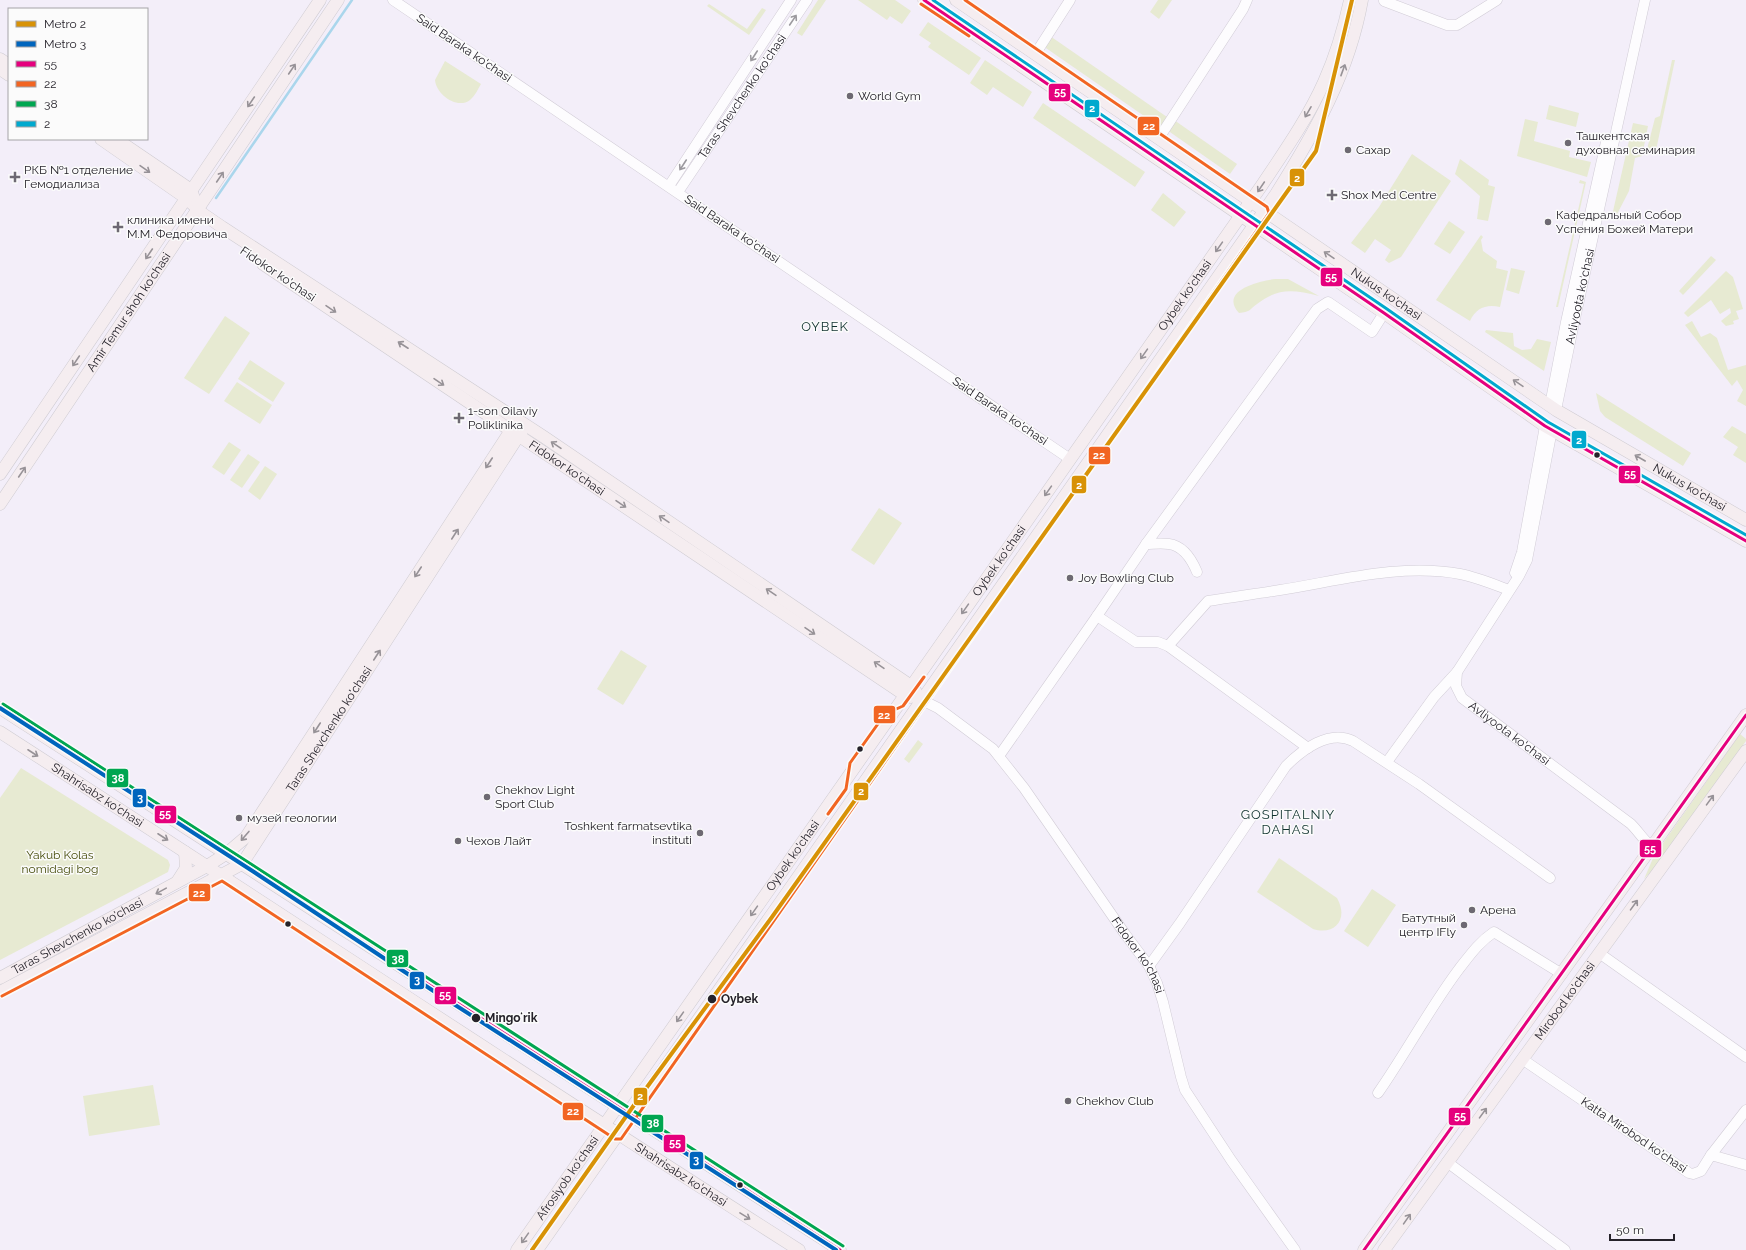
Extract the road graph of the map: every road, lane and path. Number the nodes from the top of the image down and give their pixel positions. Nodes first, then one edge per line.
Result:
1 (320, 0) edge
2 (338, 0) edge
3 (393, 0) edge
4 (791, 0) edge
5 (807, 0) edge
6 (924, 0) edge
7 (956, 0) edge
8 (1070, 0) edge
9 (1247, 0) edge
10 (1350, 0) edge
11 (1362, 0) edge
12 (1497, 0) edge
13 (1638, 0) edge
14 (1645, 0) edge
15 (1384, 1) dead end
16 (1636, 26) junction
17 (1036, 53) junction
18 (1159, 138) junction
19 (103, 140) edge
20 (117, 140) edge
21 (669, 186) junction
22 (678, 192) junction
23 (189, 194) junction
24 (1251, 201) junction
25 (1264, 211) junction
26 (197, 213) junction
27 (1241, 215) junction
28 (1255, 225) junction
29 (1384, 313) junction
30 (1553, 408) junction
31 (518, 428) junction
32 (1549, 428) junction
33 (1070, 459) junction
34 (0, 474) edge
35 (0, 504) edge
36 (1746, 520) edge
37 (1746, 541) edge
38 (1146, 544) junction
39 (1197, 572) dead end
40 (1509, 590) junction
41 (1097, 616) junction
42 (1168, 646) junction
43 (1457, 672) junction
44 (908, 691) junction
45 (1437, 693) junction
46 (1462, 698) junction
47 (922, 700) junction
48 (0, 708) edge
49 (1746, 715) edge
50 (0, 732) edge
51 (1308, 748) junction
52 (1746, 751) edge
53 (999, 756) junction
54 (1387, 762) junction
55 (1652, 847) junction
56 (185, 852) junction
57 (226, 854) junction
58 (242, 864) junction
59 (207, 866) junction
60 (222, 875) junction
61 (1550, 878) dead end
62 (176, 882) junction
63 (1601, 919) junction
64 (1616, 930) junction
65 (1599, 953) junction
66 (1149, 966) junction
67 (1562, 974) junction
68 (0, 978) edge
69 (0, 992) edge
70 (1746, 1057) edge
71 (1522, 1059) junction
72 (1378, 1093) dead end
73 (618, 1106) junction
74 (1746, 1110) edge
75 (631, 1115) junction
76 (604, 1126) junction
77 (618, 1134) junction
78 (1711, 1155) junction
79 (1447, 1162) junction
80 (1746, 1165) edge
81 (1420, 1173) junction
82 (1433, 1182) junction
83 (517, 1250) edge
84 (537, 1250) edge
85 (800, 1250) edge
86 (840, 1250) edge
87 (1295, 1250) edge
88 (1364, 1250) edge
89 (1384, 1250) edge
90 (1565, 1250) edge

1 -> 23 main road, Amir Temur shoh ko'chasi
26 -> 2 main road, Amir Temur shoh ko'chasi
3 - 21 street, Said Baraka ko'chasi
4 -> 21 street, Taras Shevchenko ko'chasi
22 -> 5 street, Taras Shevchenko ko'chasi
6 - 27 main road, Nukus ko'chasi
7 - 17 main road, Nukus ko'chasi
8 - 17 street
9 - 18 street
10 -> 24 main road, Oybek ko'chasi
25 -> 11 main road, Oybek ko'chasi
12 - 15 street
13 - 16 street, Avliyoota ko'chasi
14 - 16 street, Avliyoota ko'chasi
16 - 30 street, Avliyoota ko'chasi
17 - 18 main road, Nukus ko'chasi
18 - 24 main road, Nukus ko'chasi
19 -> 23 main road
20 - 23 main road
21 - 22 street, Said Baraka ko'chasi
22 - 33 street, Said Baraka ko'chasi
23 - 26 main road, Fidokor ko'chasi
23 -> 34 main road, Amir Temur shoh ko'chasi
24 - 25 main road, Nukus ko'chasi
24 - 27 main road, Oybek ko'chasi
25 - 28 main road, Oybek ko'chasi
30 -> 25 main road, Nukus ko'chasi
26 - 31 main road, Fidokor ko'chasi
35 -> 26 main road, Amir Temur shoh ko'chasi
27 - 28 main road, Nukus ko'chasi
27 -> 33 main road, Oybek ko'chasi
28 - 29 main road, Nukus ko'chasi
28 - 47 main road, Oybek ko'chasi
29 - 32 main road, Nukus ko'chasi
29 - 38 street
30 - 32 main road, Avliyoota ko'chasi
36 -> 30 main road, Nukus ko'chasi
31 - 44 main road, Fidokor ko'chasi
31 -> 57 main road, Taras Shevchenko ko'chasi
58 -> 31 main road, Taras Shevchenko ko'chasi
32 - 37 main road, Nukus ko'chasi
32 - 40 street, Avliyoota ko'chasi
33 -> 44 main road, Oybek ko'chasi
38 - 39 street
38 - 41 street
40 - 42 street
40 - 43 street, Avliyoota ko'chasi
41 - 42 street
41 - 53 street
42 - 51 street
43 - 45 street
43 - 46 street, Avliyoota ko'chasi
44 - 47 main road, Fidokor ko'chasi
44 -> 73 main road, Oybek ko'chasi
45 - 46 street
45 - 54 street
46 - 55 street, Avliyoota ko'chasi
47 - 53 street, Fidokor ko'chasi
47 - 75 main road, Oybek ko'chasi
48 - 57 main road, Shahrisabz ko'chasi
49 - 55 main road, Mirobod ko'chasi
50 -> 56 main road, Shahrisabz ko'chasi
51 - 54 street
51 - 66 street
64 -> 52 main road, Mirobod ko'chasi
53 - 66 street, Fidokor ko'chasi
54 - 61 street
55 - 63 main road, Mirobod ko'chasi
56 - 59 main road, Shahrisabz ko'chasi
56 - 62 main road
57 - 58 main road, Shahrisabz ko'chasi
57 - 59 main road, Taras Shevchenko ko'chasi
58 - 60 main road, Taras Shevchenko ko'chasi
58 - 73 main road, Shahrisabz ko'chasi
59 - 60 main road, Shahrisabz ko'chasi
59 - 62 main road, Taras Shevchenko ko'chasi
60 - 69 main road, Taras Shevchenko ko'chasi
60 - 76 main road, Shahrisabz ko'chasi
62 -> 68 main road, Taras Shevchenko ko'chasi
63 - 64 main road
63 - 67 main road, Mirobod ko'chasi
64 - 65 main road, Mirobod ko'chasi
65 - 70 street
65 - 71 main road, Mirobod ko'chasi
66 - 87 street, Fidokor ko'chasi
67 - 72 street
67 - 81 main road, Mirobod ko'chasi
71 - 78 street, Katta Mirobod ko'chasi
79 -> 71 main road, Mirobod ko'chasi
73 - 75 main road, Shahrisabz ko'chasi
73 - 76 main road, Afrosiyob ko'chasi
74 - 78 street
75 - 77 main road, Afrosiyob ko'chasi
75 - 86 main road, Shahrisabz ko'chasi
76 - 77 main road, Shahrisabz ko'chasi
76 -> 83 main road, Afrosiyob ko'chasi
77 - 84 main road, Afrosiyob ko'chasi
77 -> 85 main road, Shahrisabz ko'chasi
78 - 80 street
79 - 82 main road, Mirobod ko'chasi
79 - 90 street
81 - 82 main road
81 - 88 main road, Mirobod ko'chasi
89 -> 82 main road, Mirobod ko'chasi

